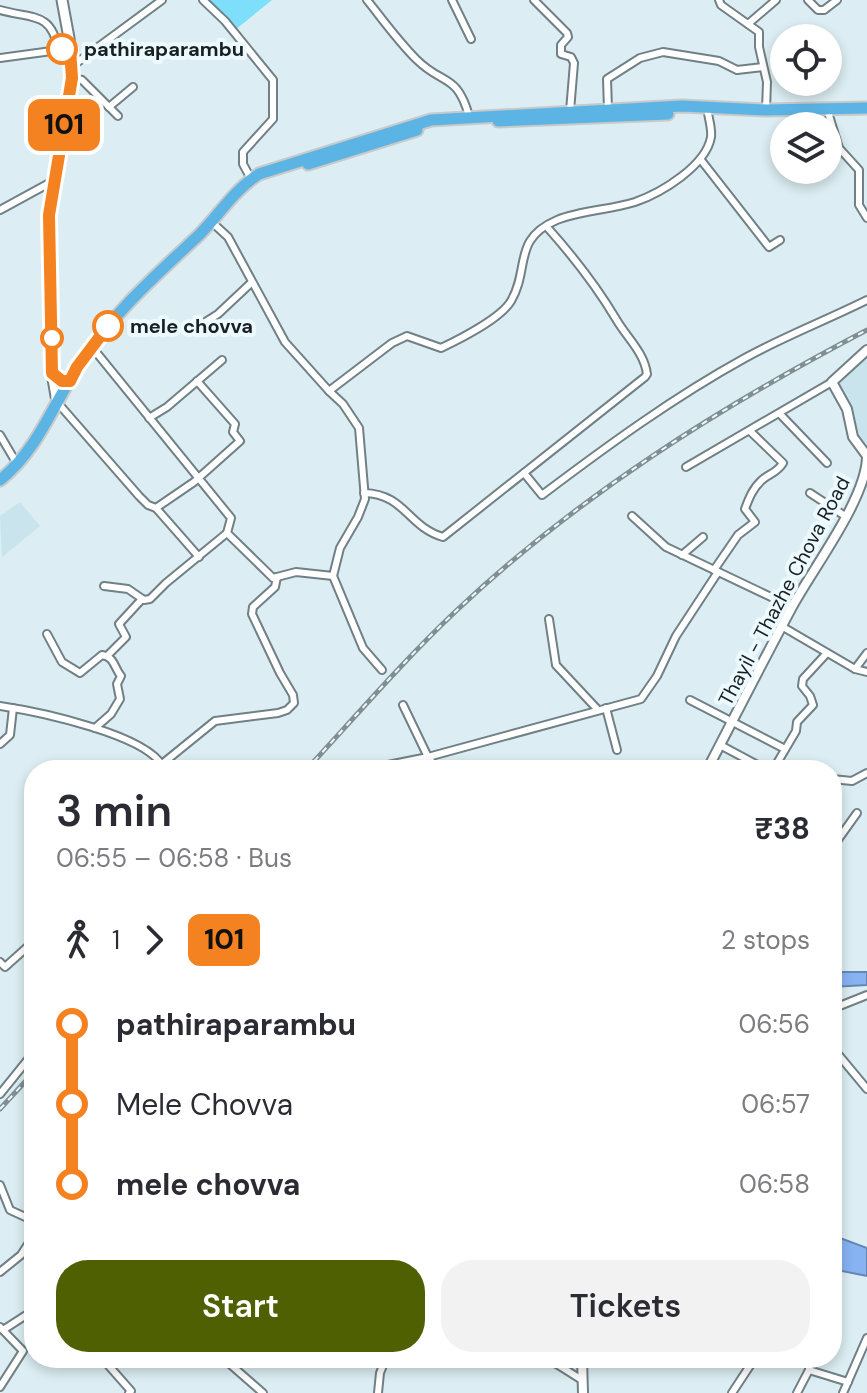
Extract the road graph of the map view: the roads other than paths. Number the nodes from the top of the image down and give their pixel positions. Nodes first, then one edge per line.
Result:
1 (62, 0) edge
2 (162, 0) edge
3 (203, 0) edge
4 (367, 0) edge
5 (452, 0) edge
6 (534, 0) edge
7 (719, 0) edge
8 (776, 0) edge
9 (808, 0) edge
10 (837, 0) edge
11 (0, 10) edge
12 (748, 24) junction
13 (471, 39) dead end
14 (70, 49) junction
15 (58, 50) junction
16 (0, 58) edge
17 (763, 67) junction
18 (72, 72) junction
19 (133, 87) dead end
20 (109, 107) junction
21 (867, 108) edge
22 (608, 109) junction
23 (827, 109) junction
24 (707, 110) junction
25 (763, 110) junction
26 (570, 111) junction
27 (118, 116) dead end
28 (469, 116) junction
29 (701, 160) junction
30 (251, 179) junction
31 (55, 180) junction
32 (0, 210) edge
33 (867, 218) edge
34 (214, 224) junction
35 (547, 227) junction
36 (780, 240) dead end
37 (251, 283) junction
38 (867, 300) edge
39 (196, 328) dead end
40 (94, 350) junction
41 (867, 350) edge
42 (222, 360) dead end
43 (52, 373) junction
44 (70, 381) junction
45 (197, 381) junction
46 (832, 382) junction
47 (329, 391) junction
48 (57, 402) junction
49 (780, 414) junction
50 (149, 418) junction
51 (750, 431) junction
52 (0, 435) edge
53 (827, 463) dead end
54 (17, 464) junction
55 (686, 467) dead end
56 (524, 473) junction
57 (198, 478) junction
58 (0, 480) edge
59 (364, 493) junction
60 (810, 493) dead end
61 (156, 508) junction
62 (632, 516) dead end
63 (845, 516) junction
64 (227, 533) junction
65 (703, 537) dead end
66 (682, 555) junction
67 (199, 557) junction
68 (716, 571) junction
69 (333, 576) junction
70 (277, 577) junction
71 (104, 586) dead end
72 (142, 599) junction
73 (792, 607) junction
74 (549, 619) dead end
75 (783, 627) junction
76 (47, 634) dead end
77 (827, 653) junction
78 (867, 653) edge
79 (107, 656) junction
80 (855, 669) junction
81 (382, 670) dead end
82 (867, 672) edge
83 (690, 700) dead end
84 (403, 705) dead end
85 (0, 706) edge
86 (13, 708) junction
87 (602, 709) junction
88 (731, 723) junction
89 (95, 728) junction
90 (0, 744) edge
91 (720, 745) junction
92 (785, 749) junction
93 (617, 750) dead end
94 (428, 757) junction
95 (154, 760) edge
96 (171, 760) edge
97 (413, 760) edge
98 (430, 760) edge
99 (712, 760) edge
100 (748, 760) edge
101 (779, 760) edge
102 (867, 773) edge
103 (842, 780) edge
104 (857, 813) dead end
105 (842, 834) edge
106 (24, 950) edge
107 (0, 962) edge
108 (867, 995) edge
109 (842, 1005) edge
110 (842, 1059) edge
111 (24, 1064) edge
112 (867, 1089) edge
113 (0, 1094) edge
114 (0, 1185) edge
115 (24, 1217) edge
116 (24, 1250) edge
117 (0, 1272) edge
118 (24, 1315) edge
119 (1, 1328) edge
120 (867, 1338) edge
121 (111, 1368) edge
122 (240, 1368) edge
123 (382, 1368) edge
124 (563, 1368) edge
125 (582, 1368) edge
126 (748, 1368) edge
127 (809, 1370) joint
128 (582, 1380) junction
129 (848, 1382) junction
130 (0, 1387) edge
131 (379, 1392) edge
132 (129, 1393) edge
133 (263, 1393) edge
134 (583, 1393) edge
135 (732, 1393) edge
136 (797, 1393) edge
137 (843, 1393) edge

1 - 14 main road
2 - 18 street
3 - 30 street
4 - 28 street
5 - 13 street
6 - 26 street
7 - 12 street
8 - 12 street
9 - 10 street
11 - 15 street
12 - 17 street
14 - 15 street
14 - 18 main road
15 - 16 street
17 - 22 street
17 - 25 street
18 - 20 street
18 - 31 main road
19 - 20 street
20 - 27 street
21 - 23 highway
22 - 24 highway
22 - 26 highway
23 - 25 highway
23 - 33 street
24 - 25 highway
24 - 29 street
24 - 34 highway
26 - 28 highway
28 - 30 highway
29 - 35 street
29 - 36 street
30 - 34 highway
31 - 32 street
31 - 43 main road
34 - 37 street
34 - 40 highway
35 - 47 street
35 - 56 street
37 - 39 street
37 - 47 street
38 - 56 street
40 - 44 highway
40 - 50 street
41 - 46 street
42 - 45 street
43 - 44 main road
43 - 48 main road
44 - 48 highway
45 - 50 street
45 - 57 street
46 - 49 street
46 - 63 street, Thayil - Thazhe Chova Road
47 - 59 street
48 - 54 highway
48 - 61 street
49 - 51 street
49 - 53 street
50 - 57 street
51 - 55 street
51 - 68 street
52 - 54 street
54 - 58 highway
56 - 59 street
57 - 61 street
57 - 64 street
59 - 69 street
60 - 63 street
61 - 67 street
62 - 66 street
63 - 73 street, Thayil - Thazhe Chova Road
64 - 67 street
64 - 70 street
65 - 66 street
66 - 68 street
67 - 72 street
68 - 73 street
68 - 87 street
69 - 70 street
69 - 81 street
70 - 96 street
71 - 72 street
72 - 79 street
73 - 75 street, Thayil - Thazhe Chova Road
74 - 87 street
75 - 77 street
75 - 88 street, Thayil - Thazhe Chova Road
76 - 79 street
77 - 80 street
77 - 92 street
78 - 80 street
79 - 89 street
80 - 82 street
83 - 88 street
84 - 94 street
85 - 86 street
86 - 89 street
86 - 90 street
87 - 93 street
87 - 94 street
88 - 91 street, Thayil - Thazhe Chova Road
88 - 92 street
89 - 95 street
91 - 99 street, Thayil - Thazhe Chova Road
91 - 100 street
92 - 101 street
94 - 97 street
94 - 98 street
102 - 103 street
104 - 105 street
106 - 107 street
108 - 109 street
110 - 112 street
111 - 113 street
114 - 115 street
116 - 117 street
118 - 119 street
119 - 130 street
120 - 129 street
121 - 132 street
122 - 133 street
123 - 131 street
124 - 128 street
125 - 128 street
126 - 135 street
127 - 129 street
127 - 136 street
128 - 134 street
129 - 137 street

